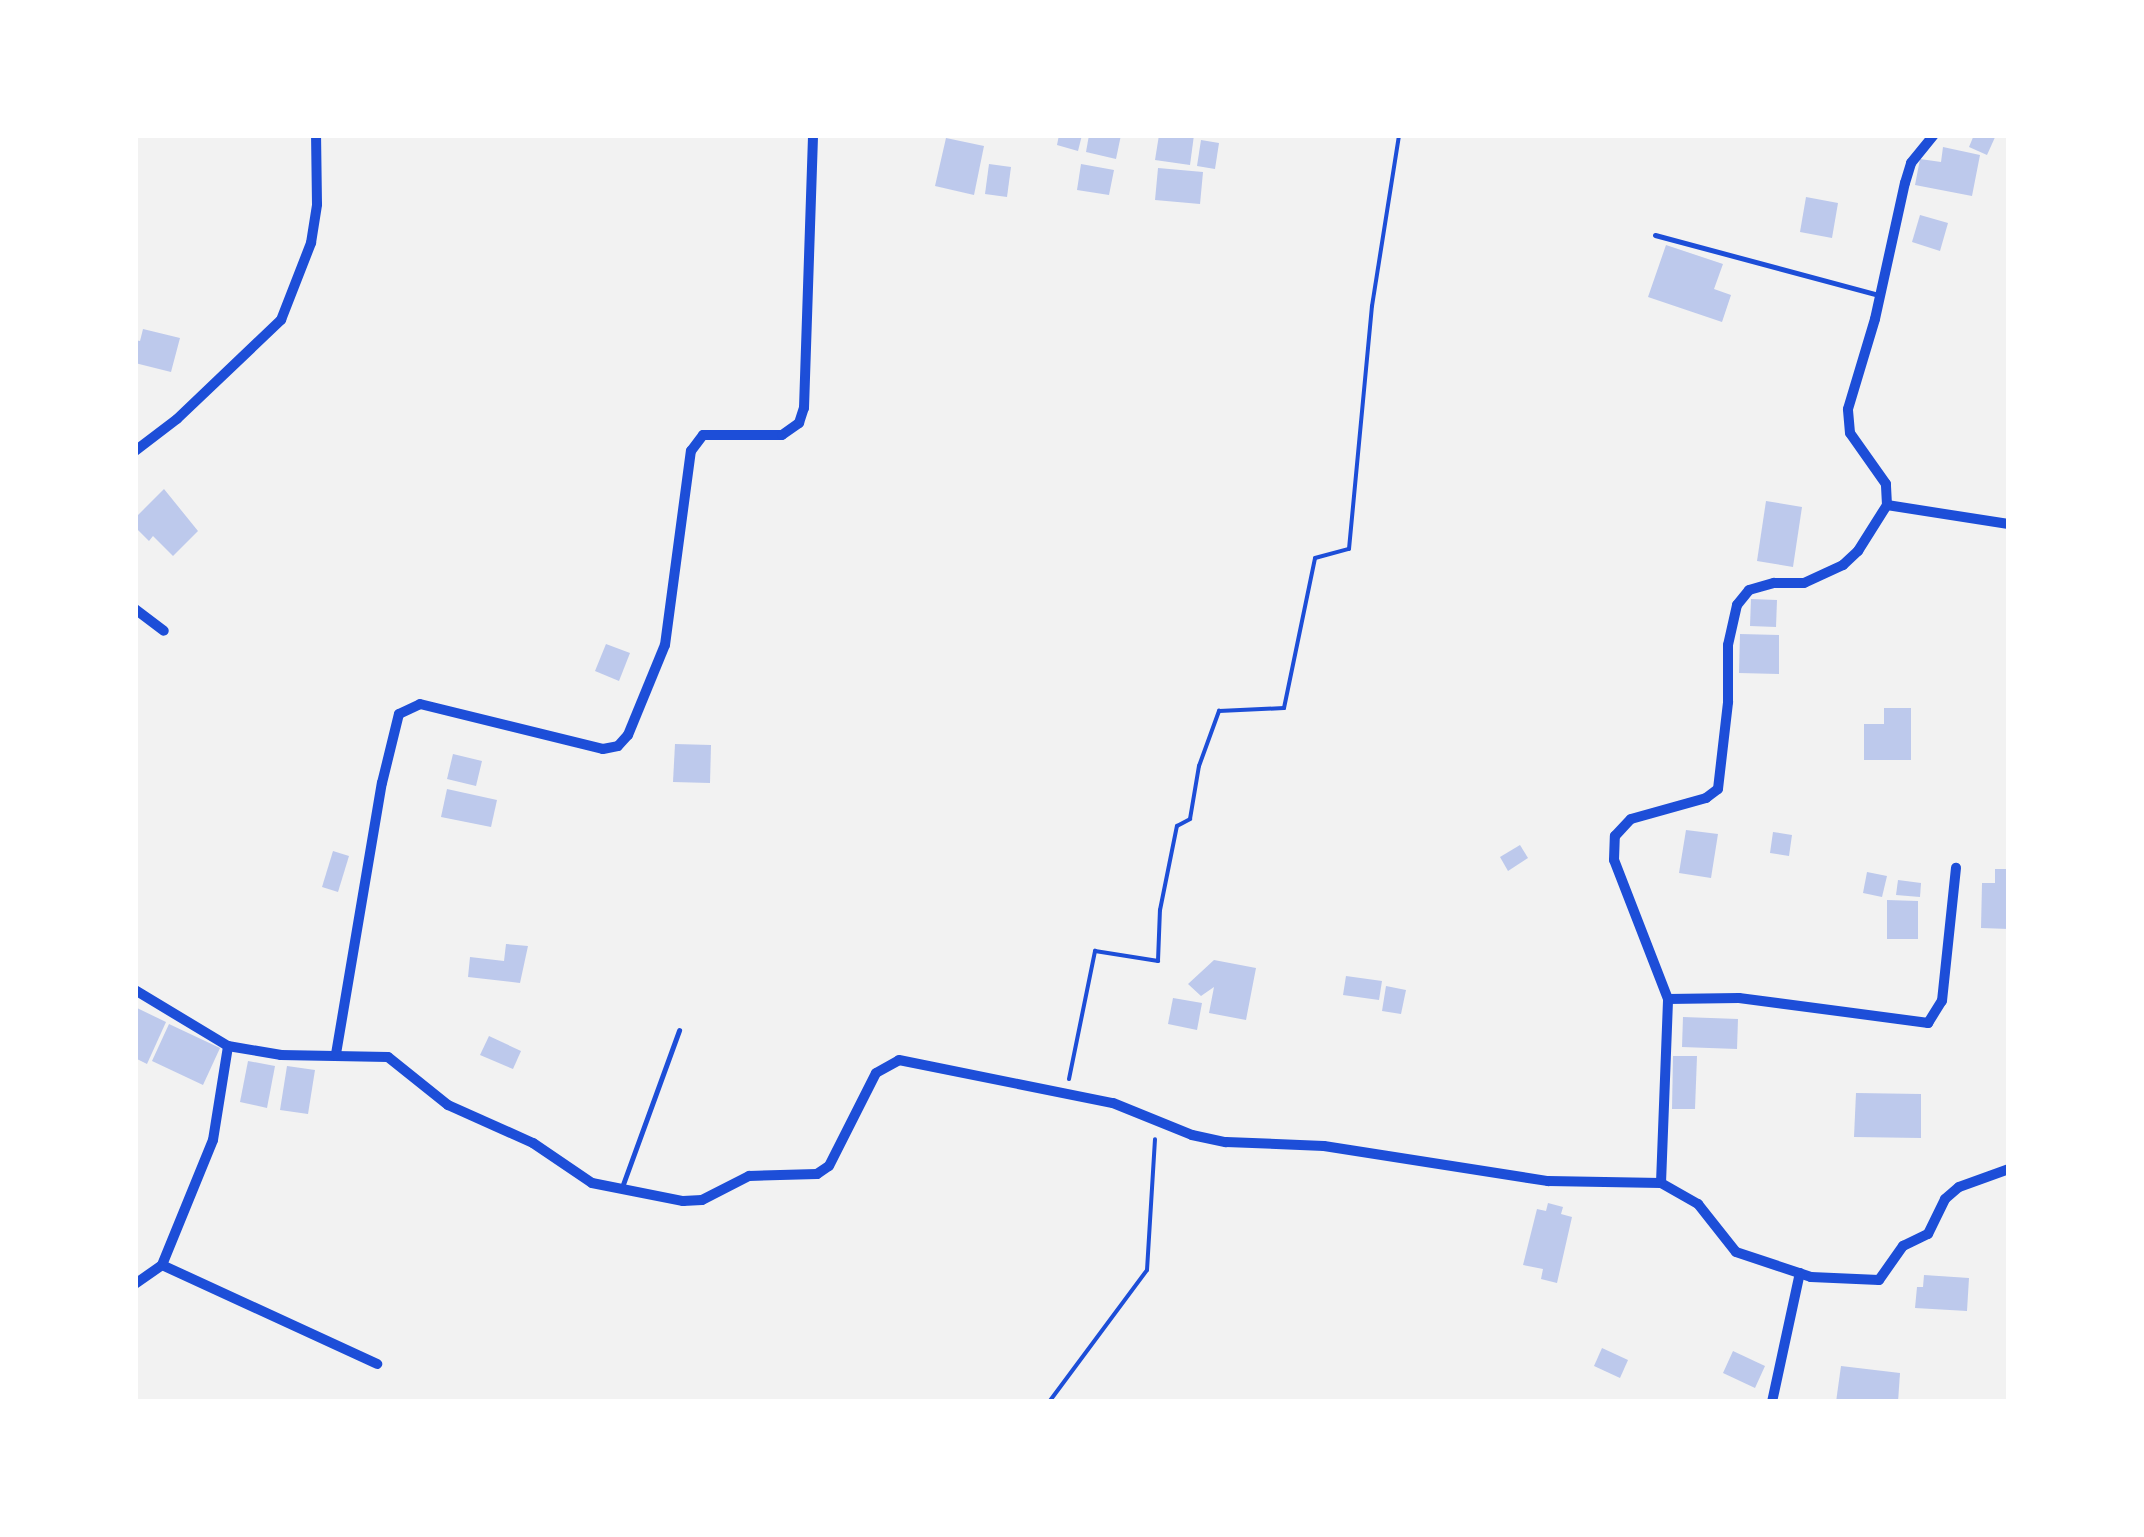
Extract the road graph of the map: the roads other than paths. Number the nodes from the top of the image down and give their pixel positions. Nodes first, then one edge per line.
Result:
1 (316, 135) edge
2 (813, 135) edge
3 (1934, 135) edge
4 (1656, 235) dead end
5 (1879, 295) junction
6 (135, 450) edge
7 (1887, 505) junction
8 (2009, 524) edge
9 (135, 609) edge
10 (164, 632) dead end
11 (1956, 868) dead end
12 (135, 990) edge
13 (1668, 999) junction
14 (679, 1030) dead end
15 (228, 1046) junction
16 (336, 1054) junction
17 (2009, 1169) edge
18 (1660, 1182) junction
19 (620, 1191) junction
20 (162, 1265) junction
21 (1800, 1274) junction
22 (135, 1284) edge
23 (377, 1364) dead end
24 (1772, 1402) edge

1 - 6 street
2 - 16 street
3 - 5 street
4 - 5 lane
5 - 7 street
7 - 8 street
7 - 13 street
9 - 10 street
11 - 13 street
12 - 15 street
13 - 18 street
14 - 19 lane
15 - 16 street
15 - 20 street
16 - 19 street
17 - 21 street
18 - 19 street
18 - 21 street
20 - 22 street
20 - 23 street
21 - 24 street

